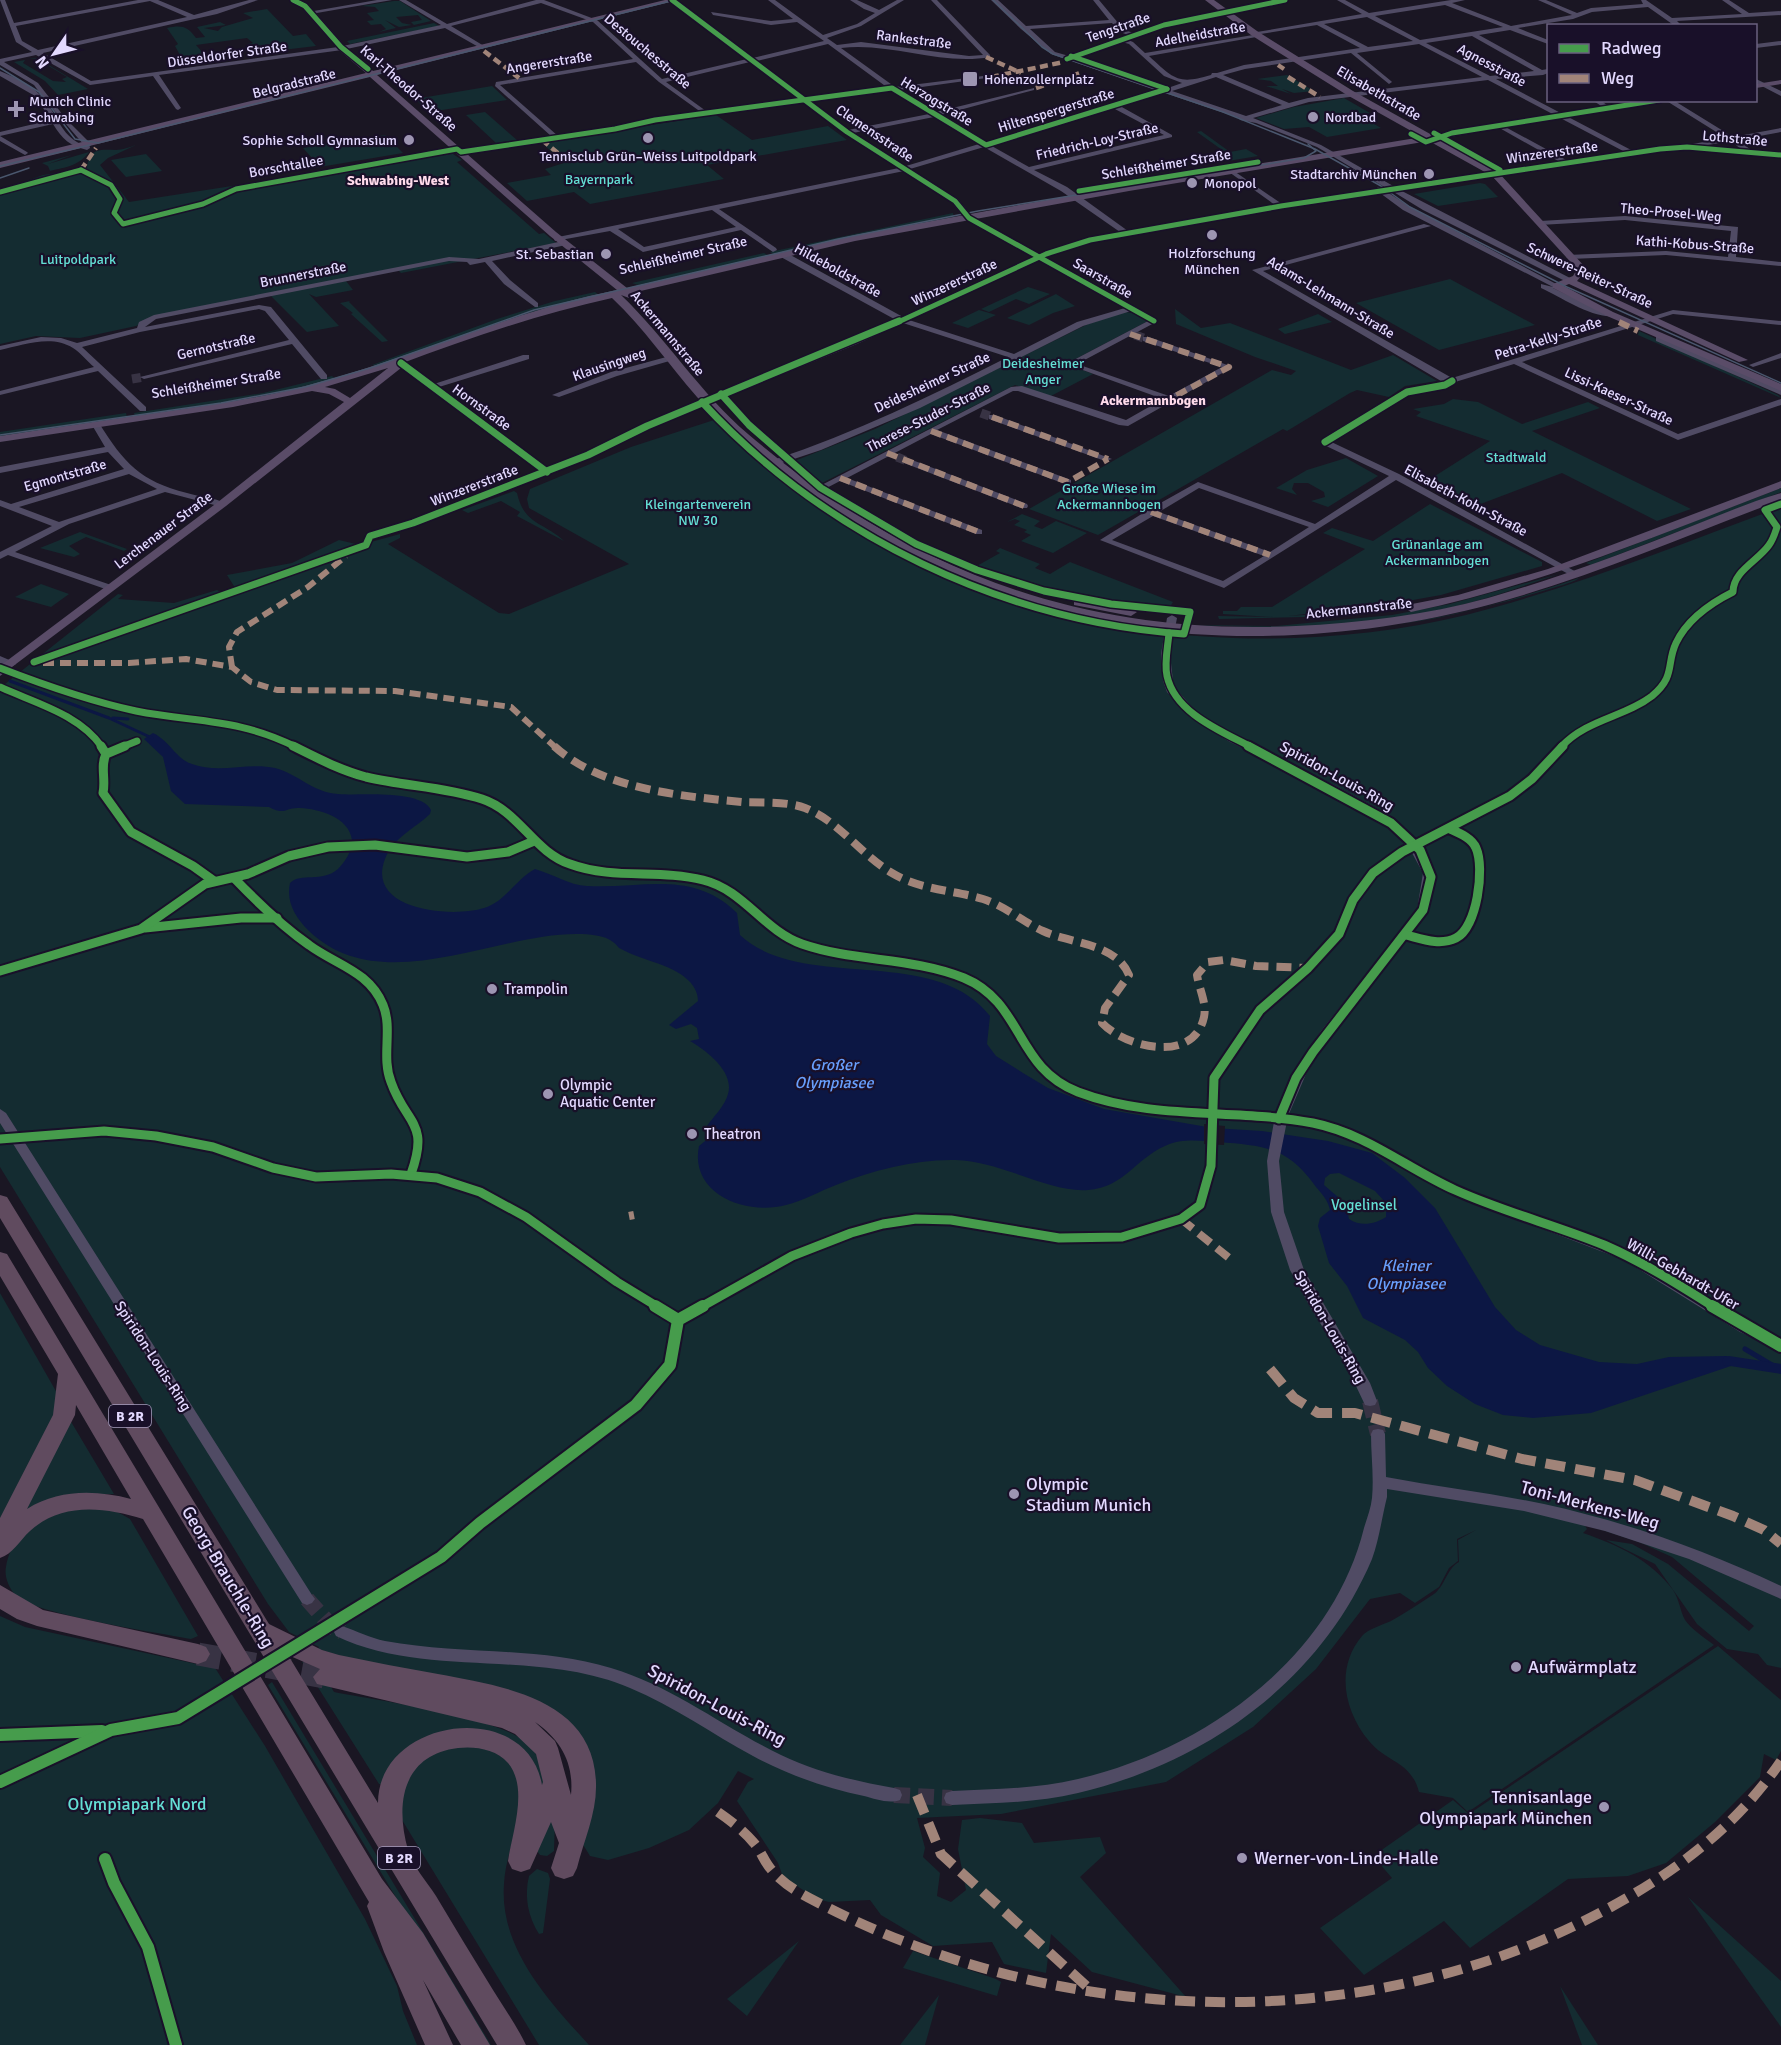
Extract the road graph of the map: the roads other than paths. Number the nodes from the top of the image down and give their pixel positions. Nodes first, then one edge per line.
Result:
1 (2, 0) edge
2 (148, 0) edge
3 (153, 0) edge
4 (255, 0) edge
5 (297, 0) edge
6 (389, 0) edge
7 (402, 0) edge
8 (522, 0) edge
9 (540, 0) edge
10 (673, 0) edge
11 (771, 0) edge
12 (853, 0) edge
13 (901, 0) edge
14 (934, 0) edge
15 (994, 0) edge
16 (1096, 0) edge
17 (1209, 0) edge
18 (1285, 0) edge
19 (1340, 0) edge
20 (1437, 0) edge
21 (1462, 0) edge
22 (1541, 0) edge
23 (1642, 0) edge
24 (1725, 0) edge
25 (1445, 3) junction
26 (1648, 5) junction
27 (311, 12) junction
28 (713, 12) dead end
29 (1223, 12) junction
30 (881, 13) junction
31 (1781, 13) edge
32 (4, 14) edge
33 (1368, 15) junction
34 (1748, 15) junction
35 (1577, 16) junction
36 (192, 18) junction
37 (798, 20) junction
38 (1671, 20) junction
39 (438, 21) junction
40 (594, 21) junction
41 (1114, 21) junction
42 (1318, 22) junction
43 (1676, 24) edge
44 (12, 25) junction
45 (445, 25) junction
46 (1511, 27) junction
47 (1023, 28) junction
48 (1256, 34) junction
49 (1473, 34) junction
50 (1133, 35) junction
51 (826, 40) junction
52 (1123, 40) junction
53 (1421, 42) junction
54 (1547, 42) edge
55 (1781, 43) edge
56 (340, 45) junction
57 (1757, 46) edge
58 (482, 47) junction
59 (836, 47) junction
60 (1368, 50) junction
61 (37, 53) junction
62 (1354, 53) junction
63 (1144, 55) junction
64 (1067, 59) junction
65 (637, 60) junction
66 (748, 60) junction
67 (1296, 60) junction
68 (0, 62) edge
69 (0, 73) edge
70 (1546, 73) edge
71 (1214, 74) junction
72 (375, 75) junction
73 (156, 76) junction
74 (1169, 76) junction
75 (991, 77) dead end
76 (1492, 78) junction
77 (661, 81) junction
78 (1187, 82) junction
79 (1781, 82) edge
80 (1757, 84) edge
81 (1142, 85) junction
82 (1395, 85) junction
83 (892, 88) junction
84 (1032, 89) dead end
85 (1161, 91) junction
86 (1352, 94) junction
87 (1781, 94) edge
88 (801, 99) junction
89 (1598, 102) edge
90 (1646, 102) edge
91 (1671, 102) edge
92 (1287, 105) junction
93 (1114, 106) junction
94 (178, 108) dead end
95 (1608, 108) junction
96 (937, 114) junction
97 (1561, 116) junction
98 (1242, 119) junction
99 (53, 122) junction
100 (1498, 126) junction
101 (1781, 130) edge
102 (847, 132) junction
103 (0, 136) edge
104 (1429, 136) junction
105 (1731, 138) junction
106 (75, 146) junction
107 (87, 146) junction
108 (986, 146) junction
109 (1687, 147) junction
110 (459, 151) junction
111 (25, 153) dead end
112 (1325, 153) junction
113 (1632, 153) junction
114 (1750, 153) junction
115 (1781, 155) edge
116 (1567, 163) junction
117 (0, 165) edge
118 (904, 169) junction
119 (1029, 169) junction
120 (0, 170) edge
121 (1231, 171) junction
122 (1495, 174) junction
123 (1393, 190) junction
124 (1381, 191) junction
125 (1073, 195) junction
126 (1281, 206) junction
127 (714, 208) junction
128 (965, 213) junction
129 (1424, 222) junction
130 (1540, 223) junction
131 (123, 224) dead end
132 (611, 228) junction
133 (741, 228) junction
134 (1126, 233) junction
135 (561, 241) junction
136 (777, 252) junction
137 (1570, 256) junction
138 (1040, 257) junction
139 (1732, 259) junction
140 (487, 260) junction
141 (478, 261) junction
142 (1781, 264) edge
143 (406, 275) dead end
144 (1569, 281) junction
145 (1556, 286) junction
146 (618, 290) junction
147 (535, 305) junction
148 (1131, 309) junction
149 (1610, 314) junction
150 (1651, 319) junction
151 (903, 320) junction
152 (1781, 323) edge
153 (1634, 324) junction
154 (140, 330) junction
155 (1659, 337) junction
156 (1146, 339) tunnel mouth
157 (294, 341) junction
158 (76, 346) junction
159 (0, 348) edge
160 (1781, 355) edge
161 (526, 357) dead end
162 (1016, 357) junction
163 (670, 358) junction
164 (405, 360) junction
165 (370, 362) junction
166 (1516, 362) junction
167 (1753, 364) junction
168 (100, 368) junction
169 (362, 374) junction
170 (144, 376) tunnel mouth
171 (324, 377) junction
172 (1781, 377) edge
173 (1452, 381) joint
174 (432, 387) junction
175 (1781, 388) edge
176 (308, 389) junction
177 (0, 393) edge
178 (1781, 393) edge
179 (556, 395) dead end
180 (711, 398) junction
181 (1170, 399) junction
182 (1781, 402) edge
183 (345, 405) junction
184 (143, 409) junction
185 (992, 417) tunnel mouth
186 (96, 425) junction
187 (0, 430) edge
188 (931, 431) junction
189 (0, 439) edge
190 (1325, 442) dead end
191 (109, 449) junction
192 (887, 453) junction
193 (897, 457) tunnel mouth
194 (1108, 459) dead end
195 (907, 461) tunnel mouth
196 (776, 462) junction
197 (0, 470) edge
198 (128, 471) junction
199 (548, 472) junction
200 (1396, 476) junction
201 (840, 478) junction
202 (1068, 482) dead end
203 (1781, 484) edge
204 (164, 490) junction
205 (814, 491) junction
206 (1781, 496) edge
207 (0, 503) edge
208 (222, 504) junction
209 (1024, 506) dead end
210 (10, 507) junction
211 (1151, 512) junction
212 (59, 525) junction
213 (1316, 527) junction
214 (978, 531) dead end
215 (370, 536) dead end
216 (4, 554) edge
217 (1270, 555) junction
218 (1563, 567) junction
219 (1575, 574) junction
220 (111, 588) junction
221 (1171, 622) junction
222 (6, 662) edge
223 (0, 672) edge
224 (0, 1113) edge
225 (0, 1202) edge
226 (1501, 1208) dead end
227 (0, 1259) edge
228 (1781, 1346) edge
229 (68, 1374) junction
230 (1370, 1401) tunnel mouth
231 (1378, 1434) tunnel mouth
232 (1381, 1482) junction
233 (150, 1513) junction
234 (0, 1549) edge
235 (1781, 1593) edge
236 (0, 1594) edge
237 (307, 1599) tunnel mouth
238 (260, 1630) junction
239 (342, 1632) tunnel mouth
240 (198, 1653) tunnel mouth
241 (325, 1677) tunnel mouth
242 (555, 1783) junction
243 (894, 1795) tunnel mouth
244 (952, 1798) tunnel mouth
245 (571, 1841) junction
246 (395, 1852) junction
247 (564, 1868) dead end
248 (373, 1887) junction
249 (439, 2045) edge
250 (476, 2045) edge
251 (512, 2045) edge

1 - 32 street
2 - 44 street
3 - 36 street
4 - 36 street
5 - 27 main road, Karl-Theodor-Straße
6 - 27 street
7 - 39 street
8 - 39 street
9 - 40 street, Destouchesstraße
9 - 45 street
10 - 40 main road, Belgradstraße
10 - 66 street, Clemensstraße
11 - 37 street, Herzogstraße
12 - 30 street
13 - 30 street
14 - 59 street, Rankestraße
15 - 47 street
16 - 41 street
17 - 29 main road, Elisabethstraße
18 - 29 street, Tengstraße
19 - 33 street, Agnesstraße
20 - 25 street
21 - 25 street, Adelheidstraße
22 - 35 street
23 - 26 street
24 - 34 street
25 - 33 street, Adelheidstraße
25 - 46 street
26 - 35 street, Hiltenspergerstraße
26 - 38 street
27 - 56 main road, Karl-Theodor-Straße
28 - 37 street
29 - 48 main road, Elisabethstraße
29 - 50 street, Tengstraße
30 - 51 street
31 - 34 street
32 - 44 street
33 - 42 street, Adelheidstraße
33 - 53 street, Agnesstraße
34 - 38 street
35 - 46 street, Hiltenspergerstraße
36 - 61 street
37 - 51 street, Herzogstraße
38 - 43 street
39 - 45 street
39 - 56 street
40 - 58 main road, Belgradstraße
40 - 65 street, Destouchesstraße
40 - 72 main road, Belgradstraße
41 - 47 street
41 - 50 street
42 - 48 street, Adelheidstraße
42 - 60 street
44 - 61 street, Düsseldorfer Straße
45 - 56 street
45 - 58 street
46 - 49 street, Hiltenspergerstraße
46 - 54 street
47 - 64 street
48 - 63 street, Adelheidstraße
48 - 67 main road, Elisabethstraße
49 - 53 street, Hiltenspergerstraße
49 - 70 street
50 - 52 street, Tengstraße
51 - 59 street, Herzogstraße
51 - 66 street
52 - 63 street
52 - 64 street, Tengstraße
53 - 60 street, Hiltenspergerstraße
53 - 76 street, Agnesstraße
55 - 57 street
56 - 72 main road, Karl-Theodor-Straße
56 - 73 street, Düsseldorfer Straße
58 - 72 main road, Belgradstraße
59 - 83 street, Herzogstraße
60 - 62 street, Hiltenspergerstraße
61 - 68 street
61 - 73 street, Düsseldorfer Straße
62 - 67 street, Hiltenspergerstraße
62 - 82 street
63 - 74 street
64 - 81 street
65 - 77 street, Destouchesstraße
65 - 110 street, Angererstraße
66 - 77 street
66 - 88 street, Clemensstraße
67 - 71 street, Hiltenspergerstraße
67 - 86 main road, Elisabethstraße
68 - 107 street
69 - 99 street
70 - 76 street
71 - 78 street, Hiltenspergerstraße
71 - 92 street
72 - 107 main road, Belgradstraße
72 - 110 main road, Karl-Theodor-Straße
73 - 94 street
74 - 78 street
74 - 81 street
75 - 83 street
76 - 82 street
76 - 97 street, Agnesstraße
77 - 88 street, Destouchesstraße
78 - 85 street, Hiltenspergerstraße
79 - 80 main road
80 - 87 street
81 - 85 street
82 - 86 street
83 - 88 street
83 - 96 street, Herzogstraße
84 - 96 street
85 - 93 street, Hiltenspergerstraße
85 - 98 street
86 - 92 street
86 - 104 main road, Elisabethstraße
88 - 102 street, Clemensstraße
89 - 95 street
90 - 95 main road, Schleißheimer Straße
91 - 105 street
92 - 98 street
93 - 108 street, Hiltenspergerstraße
93 - 119 street, Friedrich-Loy-Straße
95 - 97 main road, Schleißheimer Straße
96 - 102 street
96 - 108 street, Herzogstraße
97 - 100 main road, Schleißheimer Straße
97 - 113 street, Agnesstraße
98 - 112 street
99 - 103 street
99 - 106 street
100 - 104 main road, Schleißheimer Straße
100 - 116 street
101 - 105 street, Winzererstraße
102 - 118 street, Clemensstraße
103 - 111 street
104 - 112 main road, Schleißheimer Straße
104 - 122 main road, Elisabethstraße
105 - 109 street, Winzererstraße
105 - 114 street
106 - 107 main road, Belgradstraße
106 - 117 main road, Belgradstraße
107 - 120 main road, Belgradstraße
108 - 118 street, Hiltenspergerstraße
108 - 119 street, Herzogstraße
109 - 113 street, Winzererstraße
109 - 114 street, Lothstraße
110 - 131 street, Borschtallee
110 - 135 main road, Karl-Theodor-Straße
112 - 121 main road, Schleißheimer Straße
112 - 123 street, Schwere-Reiter-Straße
112 - 124 street, Schwere-Reiter-Straße
112 - 125 main road, Schleißheimer Straße
113 - 116 street, Winzererstraße
114 - 115 street, Lothstraße
116 - 122 street, Winzererstraße
118 - 127 street, Hiltenspergerstraße
118 - 128 street, Clemensstraße
119 - 125 street, Herzogstraße
121 - 125 main road, Schleißheimer Straße
121 - 126 street
122 - 123 street, Winzererstraße
122 - 130 main road, Elisabethstraße
123 - 124 street, Winzererstraße
123 - 144 street, Schwere-Reiter-Straße
124 - 126 street, Winzererstraße
124 - 129 street, Schwere-Reiter-Straße
125 - 128 main road, Schleißheimer Straße
125 - 134 street, Herzogstraße
126 - 134 street, Winzererstraße
127 - 132 street, Hiltenspergerstraße
127 - 133 street, Hildeboldstraße
128 - 136 main road, Schleißheimer Straße
128 - 138 street, Clemensstraße
129 - 145 street, Schwere-Reiter-Straße
129 - 149 street, Schwere-Reiter-Straße
129 - 173 street, Adams-Lehmann-Straße
130 - 137 main road, Elisabethstraße
130 - 139 street, Theo-Prosel-Weg
132 - 133 street
132 - 135 street, Hiltenspergerstraße
133 - 136 street, Hildeboldstraße
134 - 138 street, Winzererstraße
135 - 140 street, Brunnerstraße
135 - 146 main road, Karl-Theodor-Straße
136 - 146 main road, Schleißheimer Straße
136 - 151 street, Hildeboldstraße
137 - 139 street, Kathi-Kobus-Straße
137 - 144 main road, Elisabethstraße
138 - 148 street, Saarstraße
138 - 151 street, Winzererstraße
139 - 142 street, Kathi-Kobus-Straße
140 - 141 street, Brunnerstraße
140 - 147 street
141 - 143 street, Brunnerstraße
141 - 154 street, Brunnerstraße
144 - 145 main road
144 - 150 main road, Schwere-Reiter-Straße
145 - 149 main road, Schwere-Reiter-Straße
146 - 147 main road, Schleißheimer Straße
146 - 163 main road, Ackermannstraße
146 - 164 main road, Schleißheimer Straße
146 - 180 main road, Ackermannstraße
147 - 165 main road, Schleißheimer Straße
148 - 162 street, Deidesheimer Straße
148 - 181 street, Saarstraße
149 - 153 main road, Schwere-Reiter-Straße
150 - 152 street, Petra-Kelly-Straße
150 - 153 street, Petra-Kelly-Straße
150 - 167 main road, Schwere-Reiter-Straße
151 - 162 street, Hildeboldstraße
151 - 180 street, Winzererstraße
153 - 155 main road, Schwere-Reiter-Straße
153 - 166 street, Petra-Kelly-Straße
154 - 157 street, Brunnerstraße
154 - 158 street, Brunnerstraße
155 - 175 main road, Schwere-Reiter-Straße
155 - 178 street, Schwere-Reiter-Straße
156 - 181 street, Therese-Studer-Straße
157 - 170 street, Gernotstraße
157 - 171 street
158 - 159 street, Brunnerstraße
158 - 168 street
160 - 167 street
161 - 174 street
162 - 196 street, Deidesheimer Straße
163 - 179 street, Klausingweg
163 - 180 main road, Ackermannstraße
164 - 169 main road, Schleißheimer Straße
164 - 174 street, Hornstraße
164 - 183 main road, Lerchenauer Straße
165 - 169 main road, Lerchenauer Straße
165 - 171 main road, Schleißheimer Straße
166 - 173 street, Petra-Kelly-Straße
166 - 182 street, Lissi-Kaeser-Straße
167 - 172 main road, Schwere-Reiter-Straße
168 - 177 street
168 - 184 street
169 - 176 main road, Schleißheimer Straße
169 - 183 main road, Lerchenauer Straße
171 - 184 main road, Schleißheimer Straße
174 - 199 street, Hornstraße
176 - 183 main road
176 - 186 main road, Schleißheimer Straße
180 - 196 main road, Ackermannstraße
180 - 199 street, Winzererstraße
181 - 188 street, Therese-Studer-Straße
183 - 208 main road, Lerchenauer Straße
184 - 187 main road, Schleißheimer Straße
185 - 194 street
186 - 189 main road, Schleißheimer Straße
186 - 191 street
188 - 192 street, Therese-Studer-Straße
188 - 202 street
190 - 200 street
191 - 197 street
191 - 198 street
192 - 193 street
192 - 201 street, Therese-Studer-Straße
195 - 209 street
196 - 205 main road, Ackermannstraße
198 - 204 street
198 - 210 street, Egmontstraße
199 - 215 street, Winzererstraße
200 - 213 street, Elisabeth-Kohn-Straße
200 - 218 street, Elisabeth-Kohn-Straße
201 - 205 street, Therese-Studer-Straße
201 - 214 street
203 - 218 main road, Ackermannstraße
204 - 208 street
204 - 212 street
205 - 221 main road, Ackermannstraße
206 - 219 main road, Ackermannstraße
207 - 210 street
208 - 220 main road, Lerchenauer Straße
210 - 212 street
211 - 213 street
211 - 217 street
211 - 217 street, Elisabeth-Kohn-Straße
212 - 216 street
213 - 217 street, Elisabeth-Kohn-Straße
216 - 220 street
218 - 219 street, Elisabeth-Kohn-Straße
218 - 221 main road, Ackermannstraße
219 - 221 main road, Ackermannstraße
220 - 222 main road, Lerchenauer Straße
221 - 230 street, Spiridon-Louis-Ring
222 - 223 main road, Lerchenauer Straße
224 - 237 street, Spiridon-Louis-Ring
225 - 238 highway, Georg-Brauchle-Ring / B 2R
226 - 228 street, Willi-Gebhardt-Ufer
227 - 229 highway, B 2R
229 - 233 highway, B 2R
229 - 234 highway
231 - 232 street
232 - 235 street, Toni-Merkens-Weg
232 - 244 street
233 - 234 highway
233 - 248 highway, B 2R
236 - 240 highway
238 - 245 highway
238 - 246 highway, Georg-Brauchle-Ring / B 2R
239 - 243 street, Spiridon-Louis-Ring
241 - 242 highway
242 - 245 highway
242 - 246 highway
245 - 247 highway
246 - 251 highway, Georg-Brauchle-Ring / B 2R
248 - 249 highway, B 2R
248 - 250 highway

